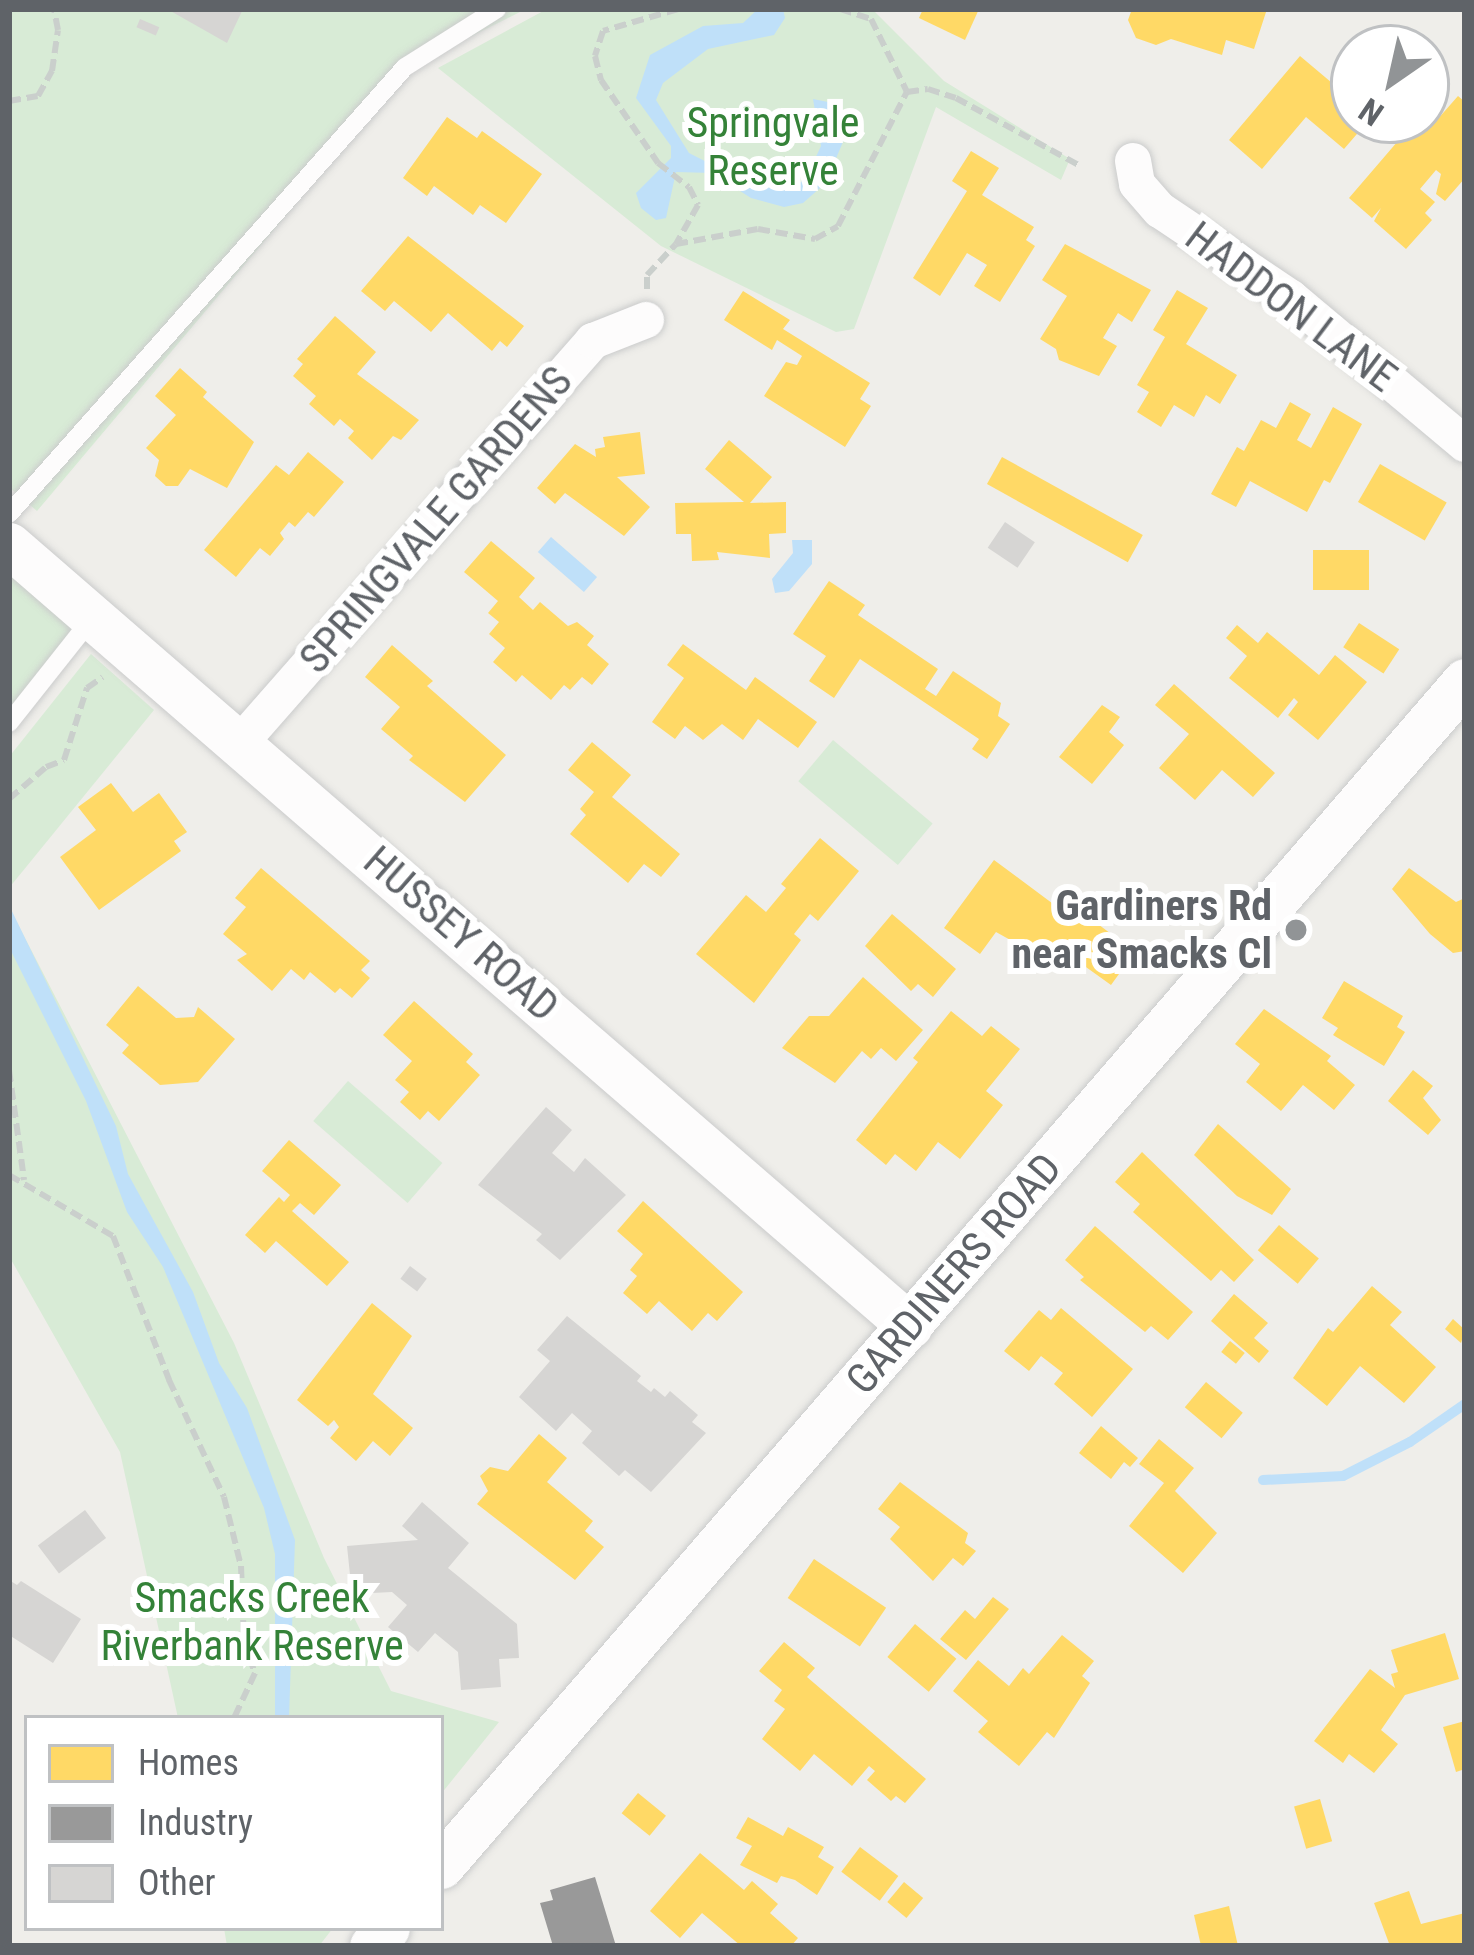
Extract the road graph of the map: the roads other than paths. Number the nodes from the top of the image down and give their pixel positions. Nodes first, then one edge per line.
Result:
1 (497, 9) edge
2 (1133, 161) dead end
3 (646, 320) road end
4 (1465, 444) edge
5 (9, 514) edge
6 (9, 544) edge
7 (93, 617) junction
8 (1465, 681) edge
9 (9, 724) edge
10 (241, 742) junction
11 (910, 1326) junction
12 (444, 1863) edge

1 - 5 lane
2 - 4 street, HADDON LANE
3 - 10 street, SPRINGVALE GARDENS
6 - 7 street, HUSSEY ROAD
7 - 9 lane
7 - 10 street, HUSSEY ROAD
8 - 11 street, GARDINERS ROAD
10 - 11 street, HUSSEY ROAD
11 - 12 street, GARDINERS ROAD

